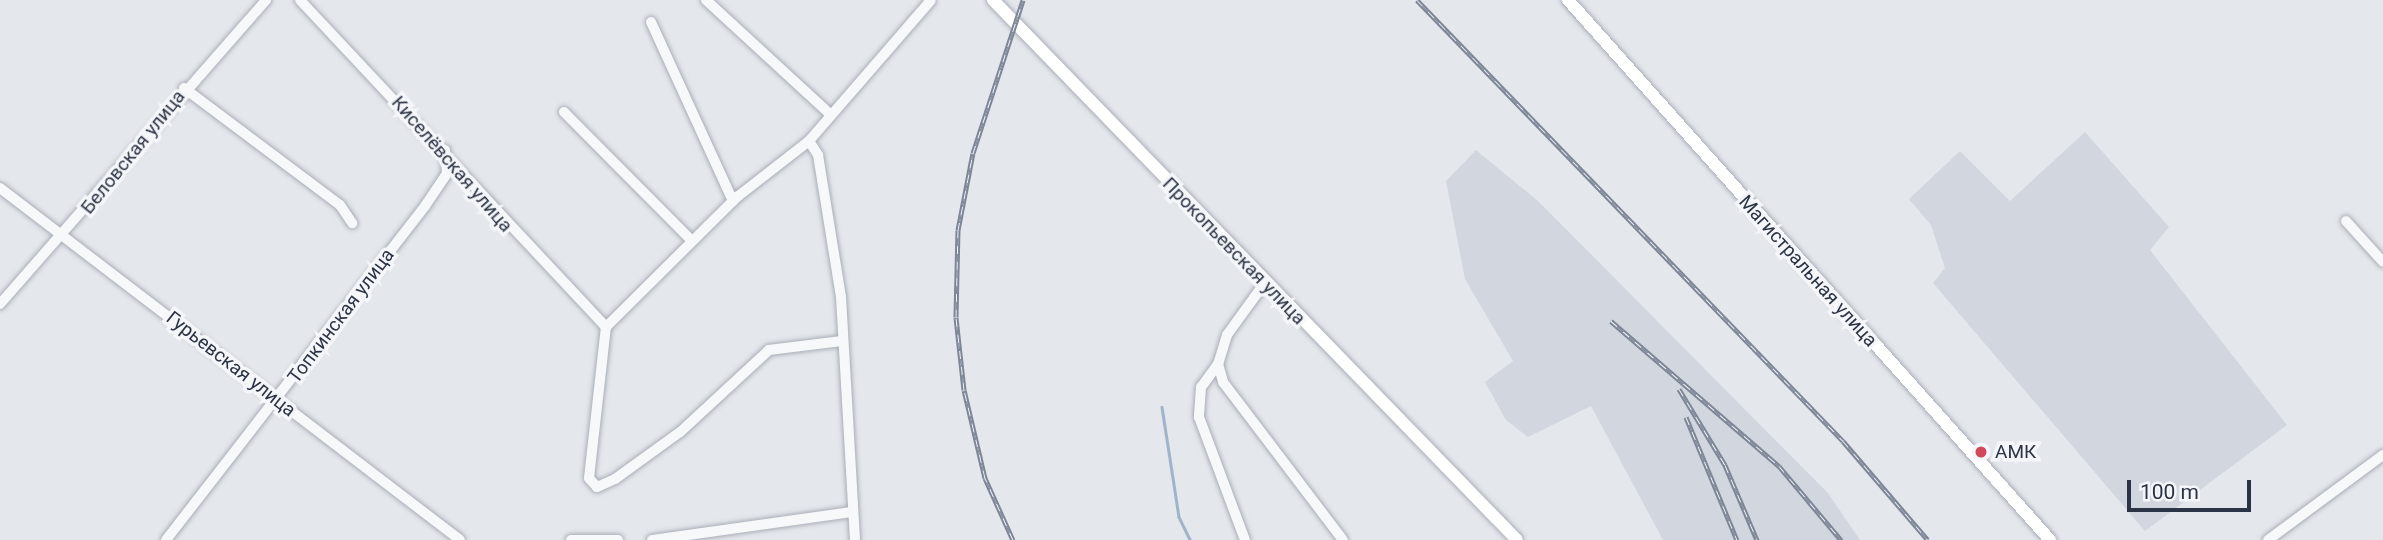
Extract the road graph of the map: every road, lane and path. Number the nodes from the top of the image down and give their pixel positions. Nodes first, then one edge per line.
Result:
1 (265, 0) edge
2 (300, 0) edge
3 (706, 0) edge
4 (931, 0) edge
5 (993, 0) edge
6 (1568, 0) edge
7 (651, 22) dead end
8 (184, 88) junction
9 (564, 112) dead end
10 (830, 114) junction
11 (809, 141) junction
12 (444, 150) junction
13 (0, 188) edge
14 (733, 201) junction
15 (2346, 221) dead end
16 (352, 223) dead end
17 (65, 236) junction
18 (691, 240) junction
19 (2383, 262) edge
20 (1261, 288) dead end
21 (0, 304) edge
22 (606, 327) junction
23 (842, 341) junction
24 (1218, 364) junction
25 (276, 401) junction
26 (2383, 455) edge
27 (852, 512) junction
28 (166, 540) edge
29 (460, 540) edge
30 (571, 540) edge
31 (618, 540) edge
32 (652, 540) edge
33 (855, 540) edge
34 (1245, 540) edge
35 (1343, 540) edge
36 (1517, 540) edge
37 (2050, 540) edge
38 (2268, 540) edge

1 - 8 street, Беловская улица
2 - 12 street, Киселёвская улица
3 - 10 street
4 - 10 street
5 - 36 main road, Прокопьевская улица
6 - 37 main road, Магистральная улица
7 - 14 street
8 - 16 street
8 - 17 street, Беловская улица
9 - 18 street
10 - 11 street
11 - 14 street
11 - 23 street
12 - 22 street, Киселёвская улица
12 - 25 street, Топкинская улица
13 - 17 street, Гурьевская улица
14 - 18 street
15 - 19 street
17 - 21 street, Беловская улица
17 - 25 street, Гурьевская улица
18 - 22 street
20 - 24 street
22 - 23 street
23 - 27 street
24 - 34 street
24 - 35 street
25 - 28 street, Топкинская улица
25 - 29 street, Гурьевская улица
26 - 38 street
27 - 32 street
27 - 33 street
30 - 31 street

